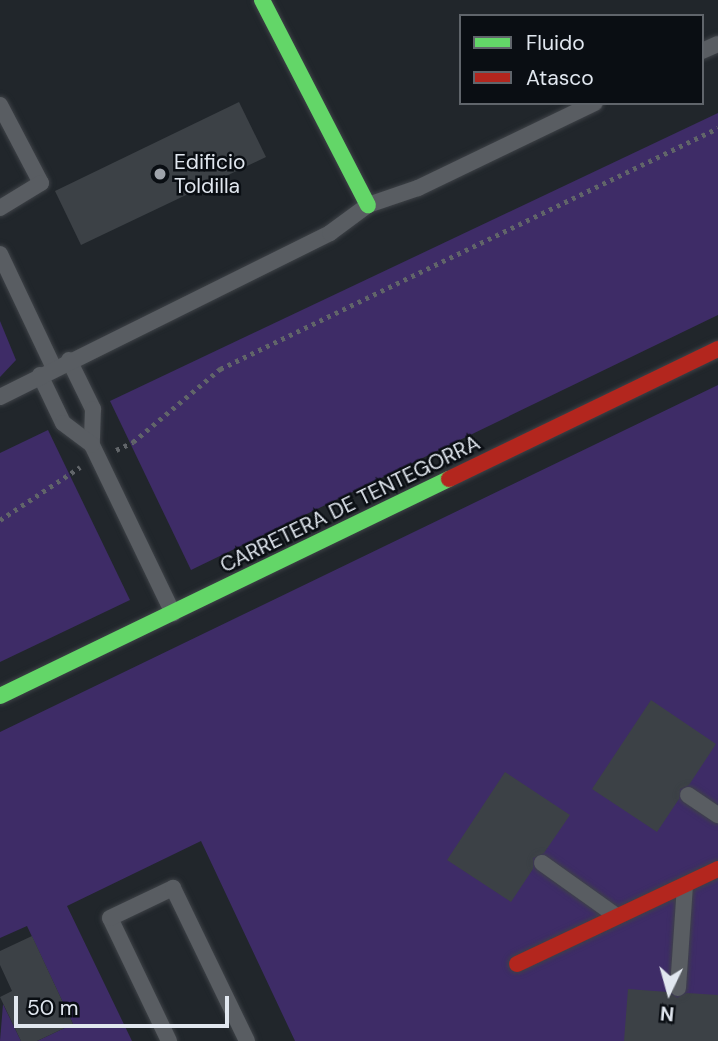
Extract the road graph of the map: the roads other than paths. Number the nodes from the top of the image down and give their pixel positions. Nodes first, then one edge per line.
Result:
1 (262, 0) edge
2 (0, 105) edge
3 (591, 105) edge
4 (368, 205) junction
5 (0, 208) edge
6 (0, 254) edge
7 (718, 349) edge
8 (69, 360) junction
9 (47, 372) junction
10 (0, 397) edge
11 (92, 445) junction
12 (173, 613) junction
13 (0, 696) edge
14 (688, 795) dead end
15 (718, 816) edge
16 (542, 863) dead end
17 (718, 869) edge
18 (685, 884) junction
19 (617, 916) junction
20 (517, 964) dead end
21 (678, 988) dead end
22 (169, 1041) edge
23 (247, 1041) edge

1 - 4 main road
2 - 5 lane
3 - 4 lane
4 - 8 lane
6 - 9 lane
7 - 12 main road, CARRETERA DE TENTEGORRA
8 - 9 lane
8 - 11 lane
9 - 10 lane
9 - 11 lane
11 - 12 lane
12 - 13 main road, CARRETERA DE TENTEGORRA
14 - 15 lane
16 - 19 lane
17 - 18 main road
18 - 19 main road
18 - 21 lane
19 - 20 main road
22 - 23 lane

